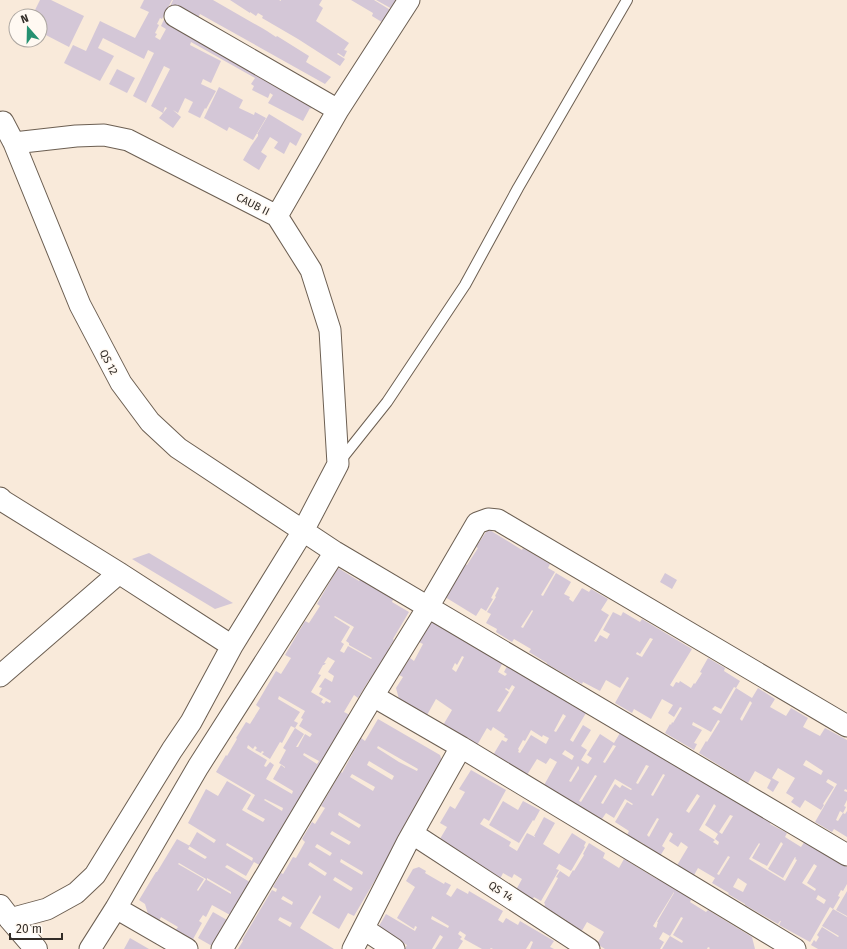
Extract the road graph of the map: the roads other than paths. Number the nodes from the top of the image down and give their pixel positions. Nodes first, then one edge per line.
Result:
1 (409, 0) edge
2 (627, 0) edge
3 (175, 16) dead end
4 (338, 110) junction
5 (1, 121) edge
6 (14, 143) junction
7 (277, 216) junction
8 (338, 464) junction
9 (1, 501) edge
10 (303, 532) junction
11 (335, 552) junction
12 (119, 573) junction
13 (428, 607) junction
14 (232, 646) junction
15 (0, 676) edge
16 (373, 696) junction
17 (191, 722) junction
18 (847, 726) edge
19 (214, 742) junction
20 (461, 747) junction
21 (172, 750) junction
22 (198, 767) junction
23 (412, 834) junction
24 (847, 855) edge
25 (116, 908) junction
26 (5, 913) edge
27 (364, 929) junction
28 (774, 944) edge
29 (36, 949) edge
30 (90, 949) edge
31 (187, 949) edge
32 (222, 949) edge
33 (353, 949) edge
34 (394, 949) edge
35 (589, 949) edge
36 (795, 949) edge

1 - 4 street, CAUB II
2 - 8 lane
3 - 4 street
4 - 7 street, CAUB II
5 - 6 street, QS 12
6 - 7 street, CAUB II
6 - 10 street, QS 12
7 - 8 street
8 - 10 street
9 - 12 street
10 - 11 street, QS 12
10 - 14 street
11 - 13 street, QS 12
11 - 19 street
12 - 14 street
12 - 15 street
13 - 16 street
13 - 18 street
13 - 24 street, QS 12
14 - 17 street
16 - 20 street
16 - 32 street
17 - 19 street
17 - 21 street
19 - 22 street
20 - 23 street
20 - 28 street
21 - 22 street
21 - 26 street
22 - 25 street
23 - 27 street
23 - 35 street, QS 14
25 - 30 street
25 - 31 street
26 - 29 street
27 - 33 street
27 - 34 street
28 - 36 street

